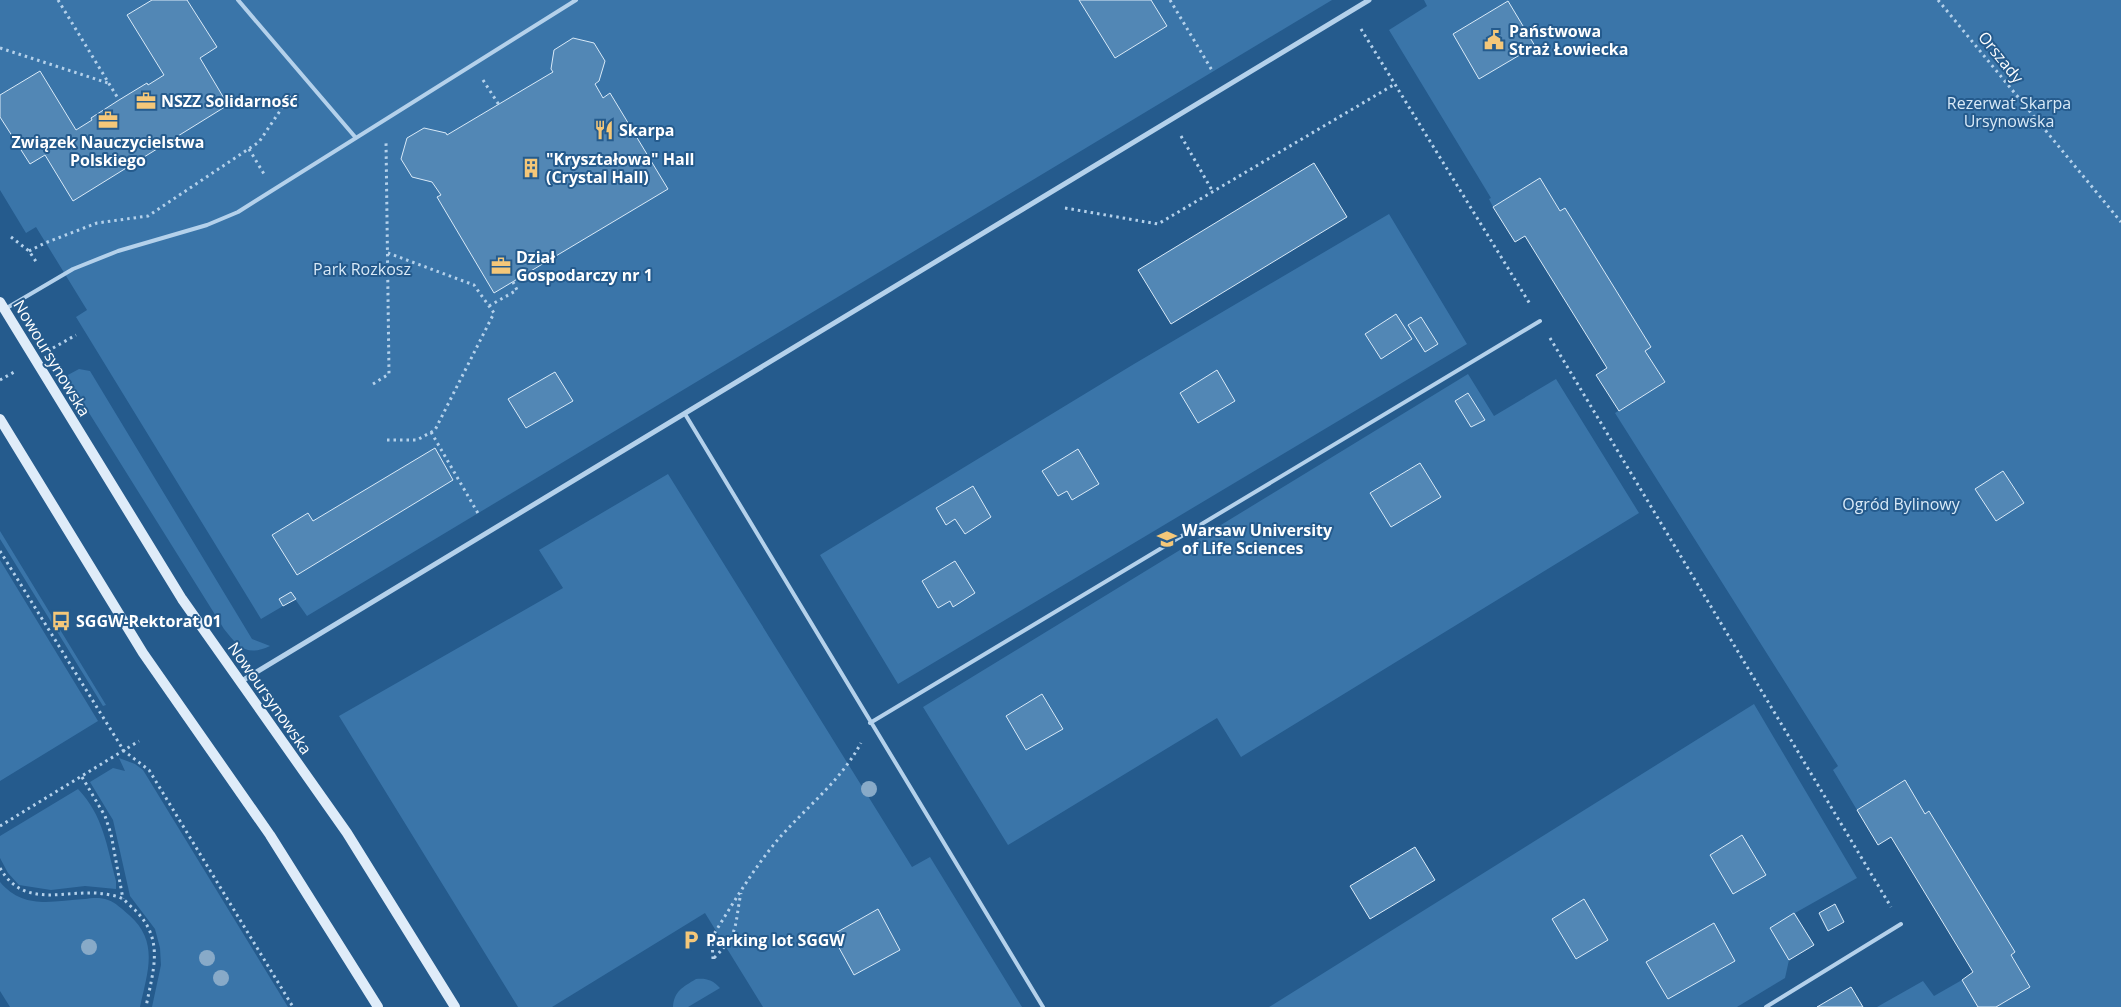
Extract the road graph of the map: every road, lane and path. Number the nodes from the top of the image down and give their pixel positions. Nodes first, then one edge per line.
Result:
1 (58, 0) edge
2 (238, 0) edge
3 (576, 0) edge
4 (1170, 0) edge
5 (1369, 0) edge
6 (1938, 0) edge
7 (1349, 12) junction
8 (0, 48) edge
9 (474, 64) junction
10 (303, 76) junction
11 (108, 83) junction
12 (1395, 84) junction
13 (1223, 88) junction
14 (119, 100) dead end
15 (498, 105) dead end
16 (1172, 119) junction
17 (386, 120) junction
18 (356, 138) junction
19 (249, 149) junction
20 (274, 190) junction
21 (1213, 192) junction
22 (1035, 202) junction
23 (2121, 222) edge
24 (11, 237) dead end
25 (29, 251) junction
26 (388, 253) junction
27 (37, 264) dead end
28 (513, 282) dead end
29 (489, 306) junction
30 (1, 307) edge
31 (1540, 321) junction
32 (76, 335) dead end
33 (48, 352) dead end
34 (8, 376) dead end
35 (0, 380) edge
36 (373, 384) dead end
37 (685, 414) junction
38 (0, 420) edge
39 (431, 432) junction
40 (387, 440) dead end
41 (480, 518) dead end
42 (0, 551) edge
43 (240, 682) junction
44 (870, 723) junction
45 (139, 741) dead end
46 (124, 751) junction
47 (82, 777) junction
48 (0, 826) edge
49 (0, 868) edge
50 (742, 889) junction
51 (124, 900) junction
52 (1901, 924) joint
53 (146, 1007) edge
54 (293, 1007) edge
55 (378, 1007) edge
56 (455, 1007) edge
57 (1043, 1007) edge
58 (1766, 1007) edge

1 - 11 path
2 - 10 lane
3 - 9 lane
4 - 13 path
5 - 7 street
6 - 23 path, Orszady
7 - 12 path
7 - 13 street
8 - 11 path
9 - 15 path
9 - 17 lane
10 - 18 lane
10 - 19 path
11 - 14 path
12 - 21 path
12 - 31 path
13 - 16 street
16 - 21 path
16 - 22 street
17 - 18 lane
17 - 26 path
18 - 20 lane
19 - 20 path
19 - 25 path
20 - 30 lane
21 - 22 path
22 - 37 street
24 - 25 path
25 - 27 path
26 - 29 path
26 - 36 path
28 - 29 path
29 - 39 path
30 - 43 street, Nowoursynowska
31 - 44 lane
31 - 52 path
32 - 33 path
34 - 35 path
37 - 43 street
37 - 44 lane
38 - 55 street
39 - 40 path
39 - 41 path
42 - 46 path
43 - 56 street, Nowoursynowska
44 - 50 path
44 - 57 lane
45 - 46 path
46 - 47 path
46 - 54 path
47 - 48 path
47 - 51 path
49 - 51 path
50 - 50 path
51 - 53 path
52 - 58 lane

